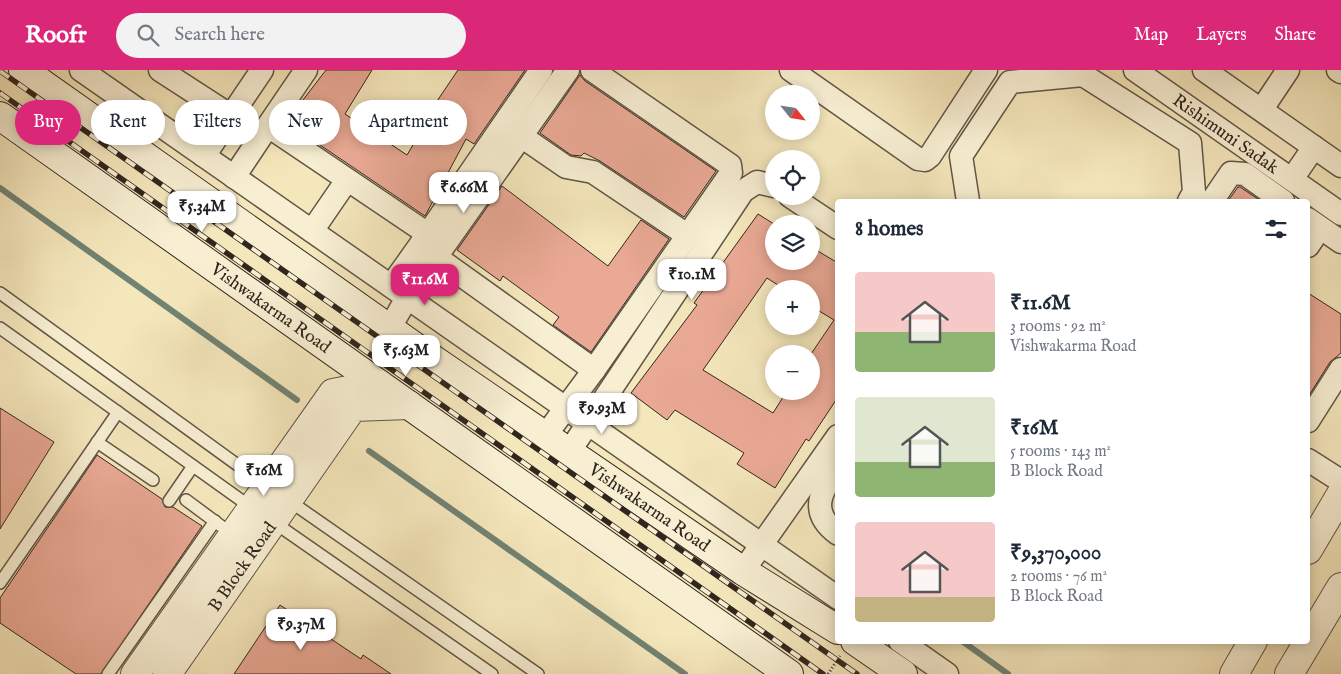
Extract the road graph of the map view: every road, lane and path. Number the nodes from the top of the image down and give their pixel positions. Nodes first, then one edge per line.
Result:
1 (22, 70) edge
2 (81, 70) edge
3 (160, 70) edge
4 (262, 70) edge
5 (306, 70) edge
6 (541, 70) edge
7 (568, 70) edge
8 (592, 70) edge
9 (791, 70) edge
10 (986, 70) edge
11 (1204, 70) edge
12 (1288, 70) edge
13 (1140, 73) edge
14 (1170, 94) junction
15 (206, 100) edge
16 (242, 100) edge
17 (1126, 102) junction
18 (1262, 109) junction
19 (0, 116) edge
20 (1154, 120) junction
21 (268, 126) junction
22 (522, 136) junction
23 (211, 145) edge
24 (1314, 147) junction
25 (204, 156) junction
26 (1341, 165) edge
27 (234, 177) junction
28 (1292, 179) junction
29 (347, 180) junction
30 (765, 184) edge
31 (968, 199) edge
32 (1190, 199) edge
33 (1213, 199) edge
34 (1280, 199) edge
35 (804, 205) edge
36 (1341, 214) edge
37 (1314, 223) edge
38 (835, 226) edge
39 (312, 231) junction
40 (428, 234) junction
41 (687, 235) junction
42 (1310, 238) edge
43 (1341, 242) edge
44 (436, 258) junction
45 (399, 292) junction
46 (0, 293) edge
47 (0, 328) edge
48 (389, 328) junction
49 (1341, 369) edge
50 (594, 370) junction
51 (379, 384) junction
52 (409, 405) junction
53 (565, 408) junction
54 (118, 412) junction
55 (1310, 418) edge
56 (588, 424) junction
57 (544, 436) junction
58 (835, 440) edge
59 (97, 442) junction
60 (569, 452) junction
61 (1310, 461) edge
62 (193, 466) junction
63 (835, 470) edge
64 (153, 480) dead end
65 (1341, 481) edge
66 (1341, 494) edge
67 (186, 500) dead end
68 (169, 501) dead end
69 (270, 504) junction
70 (225, 528) junction
71 (835, 532) edge
72 (761, 545) junction
73 (1310, 547) edge
74 (743, 571) junction
75 (0, 583) edge
76 (1341, 587) edge
77 (835, 596) edge
78 (835, 628) edge
79 (1310, 640) edge
80 (866, 644) edge
81 (904, 644) edge
82 (1251, 644) edge
83 (1308, 644) edge
84 (108, 674) edge
85 (136, 674) edge
86 (167, 674) edge
87 (492, 674) edge
88 (538, 674) edge
89 (789, 674) edge
90 (903, 674) edge
91 (946, 674) edge
92 (1234, 674) edge
93 (1290, 674) edge

1 - 48 main road, Vishwakarma Road
2 - 25 street
3 - 15 street
4 - 16 street
5 - 21 street
6 - 40 street
7 - 22 street
8 - 41 street
9 - 10 street
11 - 18 street
12 - 18 street
13 - 14 street, Rishimuni Sadak
13 - 17 street
14 - 20 street
14 - 28 street, Rishimuni Sadak
17 - 20 street
17 - 31 street
18 - 24 street
19 - 51 main road, Vishwakarma Road
20 - 32 street
21 - 27 street
21 - 29 street
22 - 41 street
22 - 44 street
23 - 25 street
24 - 26 street
24 - 28 street
25 - 27 street
27 - 39 street
28 - 36 street, Rishimuni Sadak
29 - 39 street
29 - 40 street
30 - 56 street
33 - 34 street
35 - 38 street
37 - 42 street
37 - 43 street
39 - 45 street
40 - 45 street
41 - 50 street
44 - 45 street
44 - 50 street
45 - 48 street
45 - 53 street
46 - 69 lane
47 - 54 lane
48 - 57 main road, Vishwakarma Road
49 - 55 street
50 - 53 street
51 - 52 main road, Vishwakarma Road
51 - 69 main road
52 - 69 main road, B Block Road
52 - 89 main road, Vishwakarma Road
53 - 56 street
53 - 57 street
54 - 59 lane
54 - 62 lane
56 - 60 street
56 - 72 street
57 - 60 main road, Vishwakarma Road
58 - 72 street
59 - 64 lane
59 - 75 lane
60 - 74 main road, Vishwakarma Road
61 - 65 street
62 - 68 lane
62 - 69 lane
63 - 71 street
66 - 73 main road
67 - 70 lane
69 - 70 main road
69 - 86 main road, B Block Road
69 - 87 lane
69 - 88 lane
70 - 84 lane
70 - 85 main road
72 - 74 street
72 - 77 street
74 - 78 main road, Vishwakarma Road
76 - 79 main road
80 - 90 main road
81 - 91 street
82 - 92 main road
83 - 93 main road

